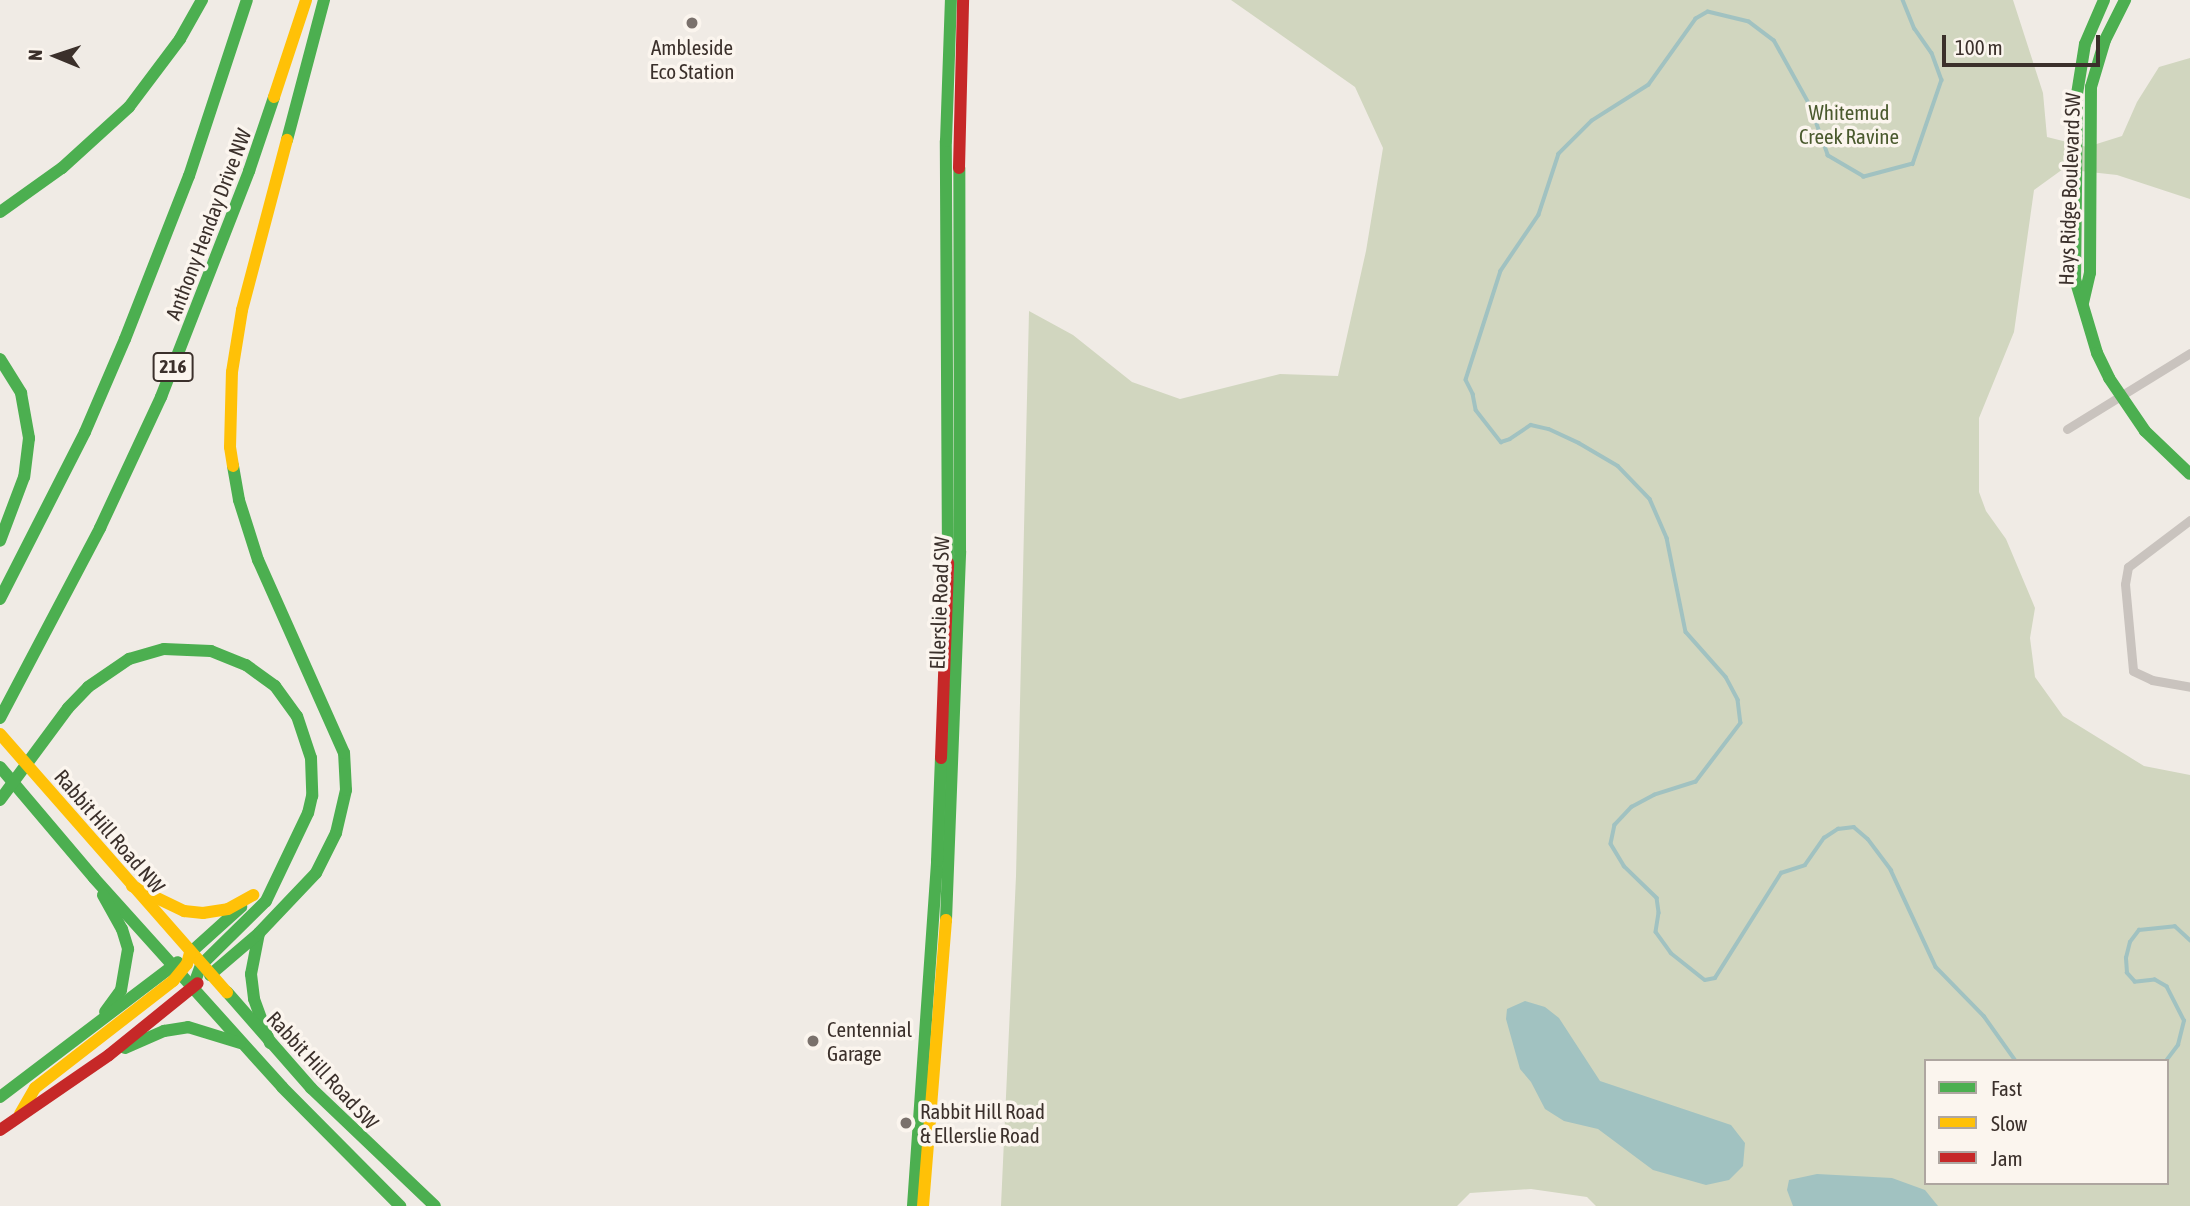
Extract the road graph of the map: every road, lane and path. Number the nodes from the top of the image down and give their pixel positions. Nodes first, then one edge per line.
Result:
1 (202, 0) edge
2 (247, 0) edge
3 (306, 0) edge
4 (324, 0) edge
5 (951, 0) edge
6 (963, 0) edge
7 (2104, 0) edge
8 (2125, 0) edge
9 (0, 212) edge
10 (2083, 303) junction
11 (2190, 354) edge
12 (0, 359) edge
13 (2120, 398) junction
14 (2067, 429) dead end
15 (2190, 474) edge
16 (2190, 520) edge
17 (0, 541) edge
18 (0, 598) edge
19 (2190, 687) edge
20 (0, 718) edge
21 (0, 734) edge
22 (0, 767) edge
23 (0, 800) edge
24 (283, 867) junction
25 (94, 878) junction
26 (132, 886) junction
27 (253, 895) junction
28 (259, 933) junction
29 (190, 953) junction
30 (201, 965) junction
31 (177, 969) junction
32 (210, 975) junction
33 (193, 987) junction
34 (93, 1025) junction
35 (270, 1042) junction
36 (244, 1045) junction
37 (109, 1055) junction
38 (0, 1097) edge
39 (17, 1118) junction
40 (0, 1130) edge
41 (918, 1132) junction
42 (400, 1206) edge
43 (435, 1206) edge
44 (905, 1206) edge
45 (913, 1206) edge
46 (923, 1206) edge

1 - 9 main road
2 - 18 main road, Anthony Henday Drive NW / 216
3 - 20 main road, Anthony Henday Drive NW / 216
4 - 28 main road
5 - 41 main road, Ellerslie Road SW
6 - 46 main road, Ellerslie Road SW
7 - 10 main road, Hays Ridge Boulevard SW
8 - 10 main road, Hays Ridge Boulevard SW
10 - 13 main road, Hays Ridge Boulevard SW
11 - 13 street
12 - 17 main road
13 - 14 street
13 - 15 main road, Hays Ridge Boulevard SW
16 - 19 street
21 - 26 main road, Rabbit Hill Road NW
22 - 25 main road, Rabbit Hill Road NW
23 - 24 main road
24 - 27 main road
24 - 30 main road
25 - 31 main road, Rabbit Hill Road NW
25 - 34 main road
26 - 27 main road
26 - 29 main road, Rabbit Hill Road NW
27 - 29 main road
28 - 32 main road
28 - 35 main road
29 - 30 main road, Rabbit Hill Road SW
29 - 31 main road
30 - 32 main road, Rabbit Hill Road SW
30 - 33 main road
31 - 33 main road, Rabbit Hill Road SW
31 - 34 main road
31 - 39 main road
32 - 33 main road
32 - 35 main road, Rabbit Hill Road SW
33 - 36 main road, Rabbit Hill Road SW
33 - 37 main road
34 - 38 main road
35 - 43 main road, Rabbit Hill Road SW
36 - 37 main road
36 - 42 main road, Rabbit Hill Road SW
37 - 39 main road
39 - 40 main road
41 - 44 main road
41 - 45 main road, Ellerslie Road SW

